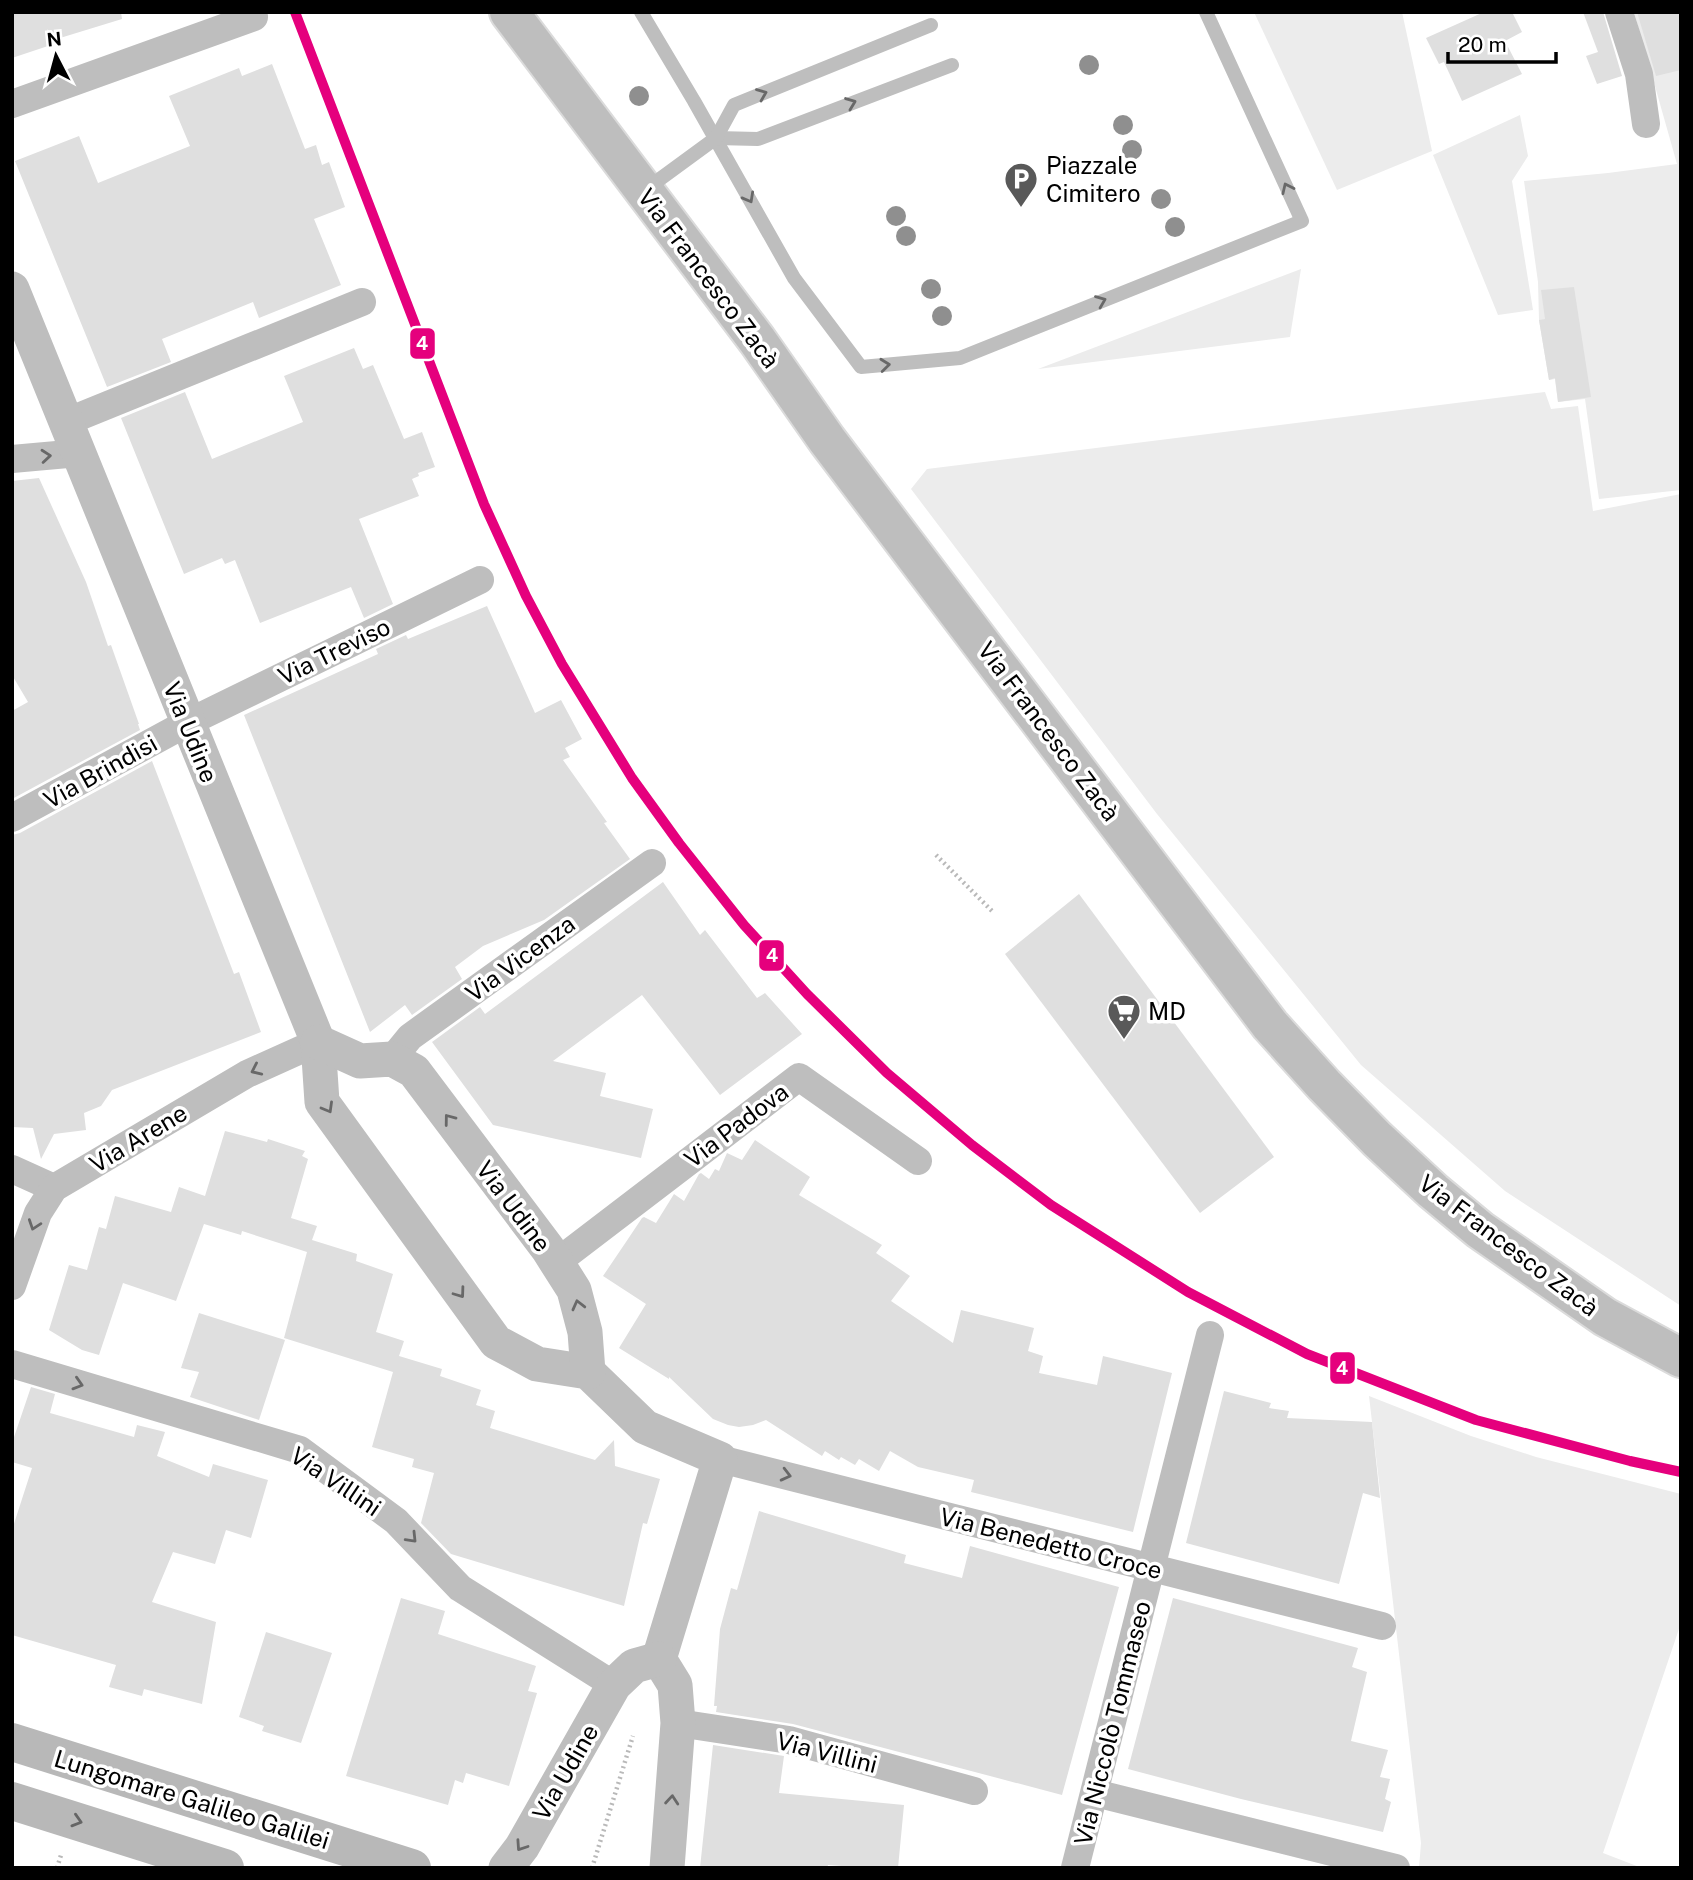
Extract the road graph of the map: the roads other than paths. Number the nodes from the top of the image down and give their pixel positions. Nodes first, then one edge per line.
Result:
1 (509, 12) edge
2 (641, 12) edge
3 (1206, 12) edge
4 (1619, 12) edge
5 (254, 17) dead end
6 (931, 25) dead end
7 (952, 65) dead end
8 (12, 104) edge
9 (1646, 124) dead end
10 (716, 138) junction
11 (643, 191) junction
12 (12, 289) edge
13 (362, 302) dead end
14 (23, 346) edge
15 (73, 438) junction
16 (12, 459) edge
17 (480, 580) dead end
18 (187, 723) junction
19 (12, 818) edge
20 (652, 863) dead end
21 (318, 1042) junction
22 (392, 1059) junction
23 (918, 1161) dead end
24 (12, 1169) edge
25 (54, 1188) junction
26 (557, 1262) junction
27 (12, 1286) edge
28 (1210, 1335) dead end
29 (1681, 1358) edge
30 (12, 1364) edge
31 (588, 1372) junction
32 (720, 1459) junction
33 (1151, 1568) junction
34 (1382, 1626) dead end
35 (659, 1659) junction
36 (614, 1685) junction
37 (678, 1723) junction
38 (12, 1742) edge
39 (974, 1791) dead end
40 (1095, 1793) junction
41 (12, 1801) edge
42 (225, 1868) edge
43 (412, 1868) edge
44 (506, 1868) edge
45 (667, 1868) edge
46 (1075, 1868) edge
47 (1396, 1868) edge

1 - 11 main road, Via Francesco Zacà
2 - 10 lane
10 -> 3 lane
4 - 9 street
5 - 8 street
10 -> 6 lane
10 -> 7 lane
10 - 11 lane
11 - 29 main road, Via Francesco Zacà
12 - 14 street, Via Udine
13 - 15 street
14 - 15 street, Via Udine
16 -> 15 street
15 - 18 street, Via Udine
17 - 18 street, Via Treviso
18 - 19 street, Via Brindisi
18 - 21 street, Via Udine
20 - 22 street, Via Vicenza
21 - 22 street
21 -> 25 street, Via Arene
21 -> 31 street, Via Udine
26 -> 22 street, Via Udine
23 - 26 street, Via Padova
24 - 25 street
25 -> 27 street, Via Arene
31 -> 26 street, Via Udine
28 - 33 street, Via Niccolò Tommaseo
30 -> 36 street, Via Villini
31 - 32 street
32 -> 33 street, Via Benedetto Croce
32 - 35 street
33 - 34 street, Via Benedetto Croce
33 - 40 street, Via Niccolò Tommaseo
35 - 36 street, Via Udine
35 - 37 street
36 -> 44 street, Via Udine
37 - 39 street, Via Villini
45 -> 37 street
38 - 43 main road, Lungomare Galileo Galilei
40 - 46 street, Via Niccolò Tommaseo
40 - 47 street
41 -> 42 main road

